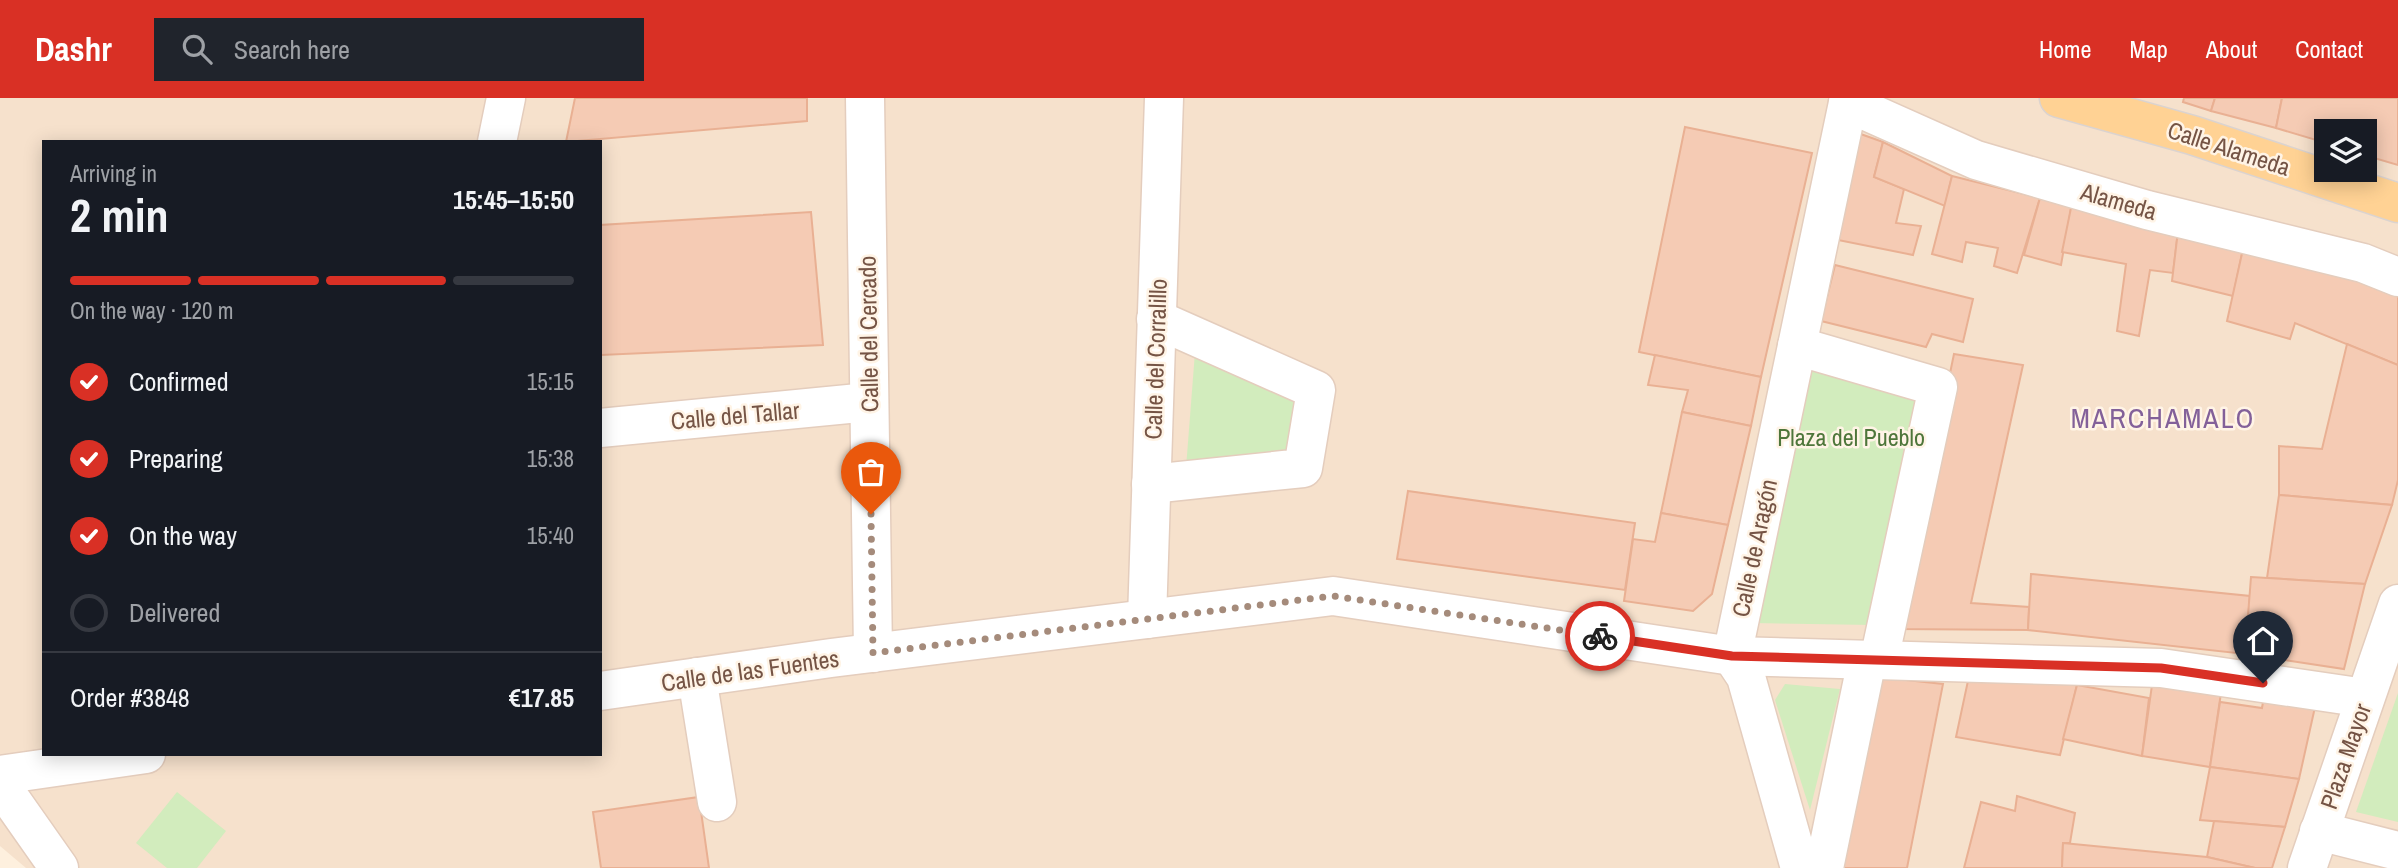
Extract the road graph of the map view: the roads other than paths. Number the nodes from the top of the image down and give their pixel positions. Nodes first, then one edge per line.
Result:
1 (506, 98) edge
2 (864, 98) edge
3 (1164, 98) edge
4 (2059, 98) edge
5 (1849, 100) edge
6 (496, 140) edge
7 (2398, 203) edge
8 (2398, 277) edge
9 (1156, 319) junction
10 (1797, 346) junction
11 (869, 402) junction
12 (602, 428) edge
13 (1151, 484) junction
14 (2398, 604) edge
15 (1147, 619) junction
16 (873, 653) junction
17 (1732, 656) junction
18 (1873, 660) junction
19 (697, 677) junction
20 (602, 691) edge
21 (2365, 698) junction
22 (132, 756) edge
23 (0, 775) edge
24 (0, 784) edge
25 (717, 802) dead end
26 (2319, 831) junction
27 (2398, 851) edge
28 (59, 868) edge
29 (1800, 868) edge
30 (1824, 868) edge
31 (2306, 868) edge

1 - 6 street
2 - 11 street, Calle del Cercado
3 - 9 street, Calle del Corralillo
4 - 7 main road, Calle Alameda
5 - 8 street, Alameda
5 - 10 street, Calle de Aragón
9 - 13 street, Calle del Corralillo
9 - 13 street
10 - 17 street, Calle de Aragón
10 - 18 street
11 - 12 street, Calle del Tallar
11 - 16 street, Calle del Cercado
13 - 15 street, Calle del Corralillo
14 - 21 street, Plaza Mayor
15 - 16 street, Calle de las Fuentes
15 - 17 street, Calle de las Fuentes
16 - 19 street, Calle de las Fuentes
17 - 18 street, Calle de las Fuentes
17 - 29 street
18 - 21 street, Calle de las Fuentes
18 - 30 street
19 - 20 street, Calle de las Fuentes
19 - 25 street
21 - 26 street, Plaza Mayor
22 - 23 street
24 - 28 street
26 - 27 street, Plaza Mayor
26 - 31 street

